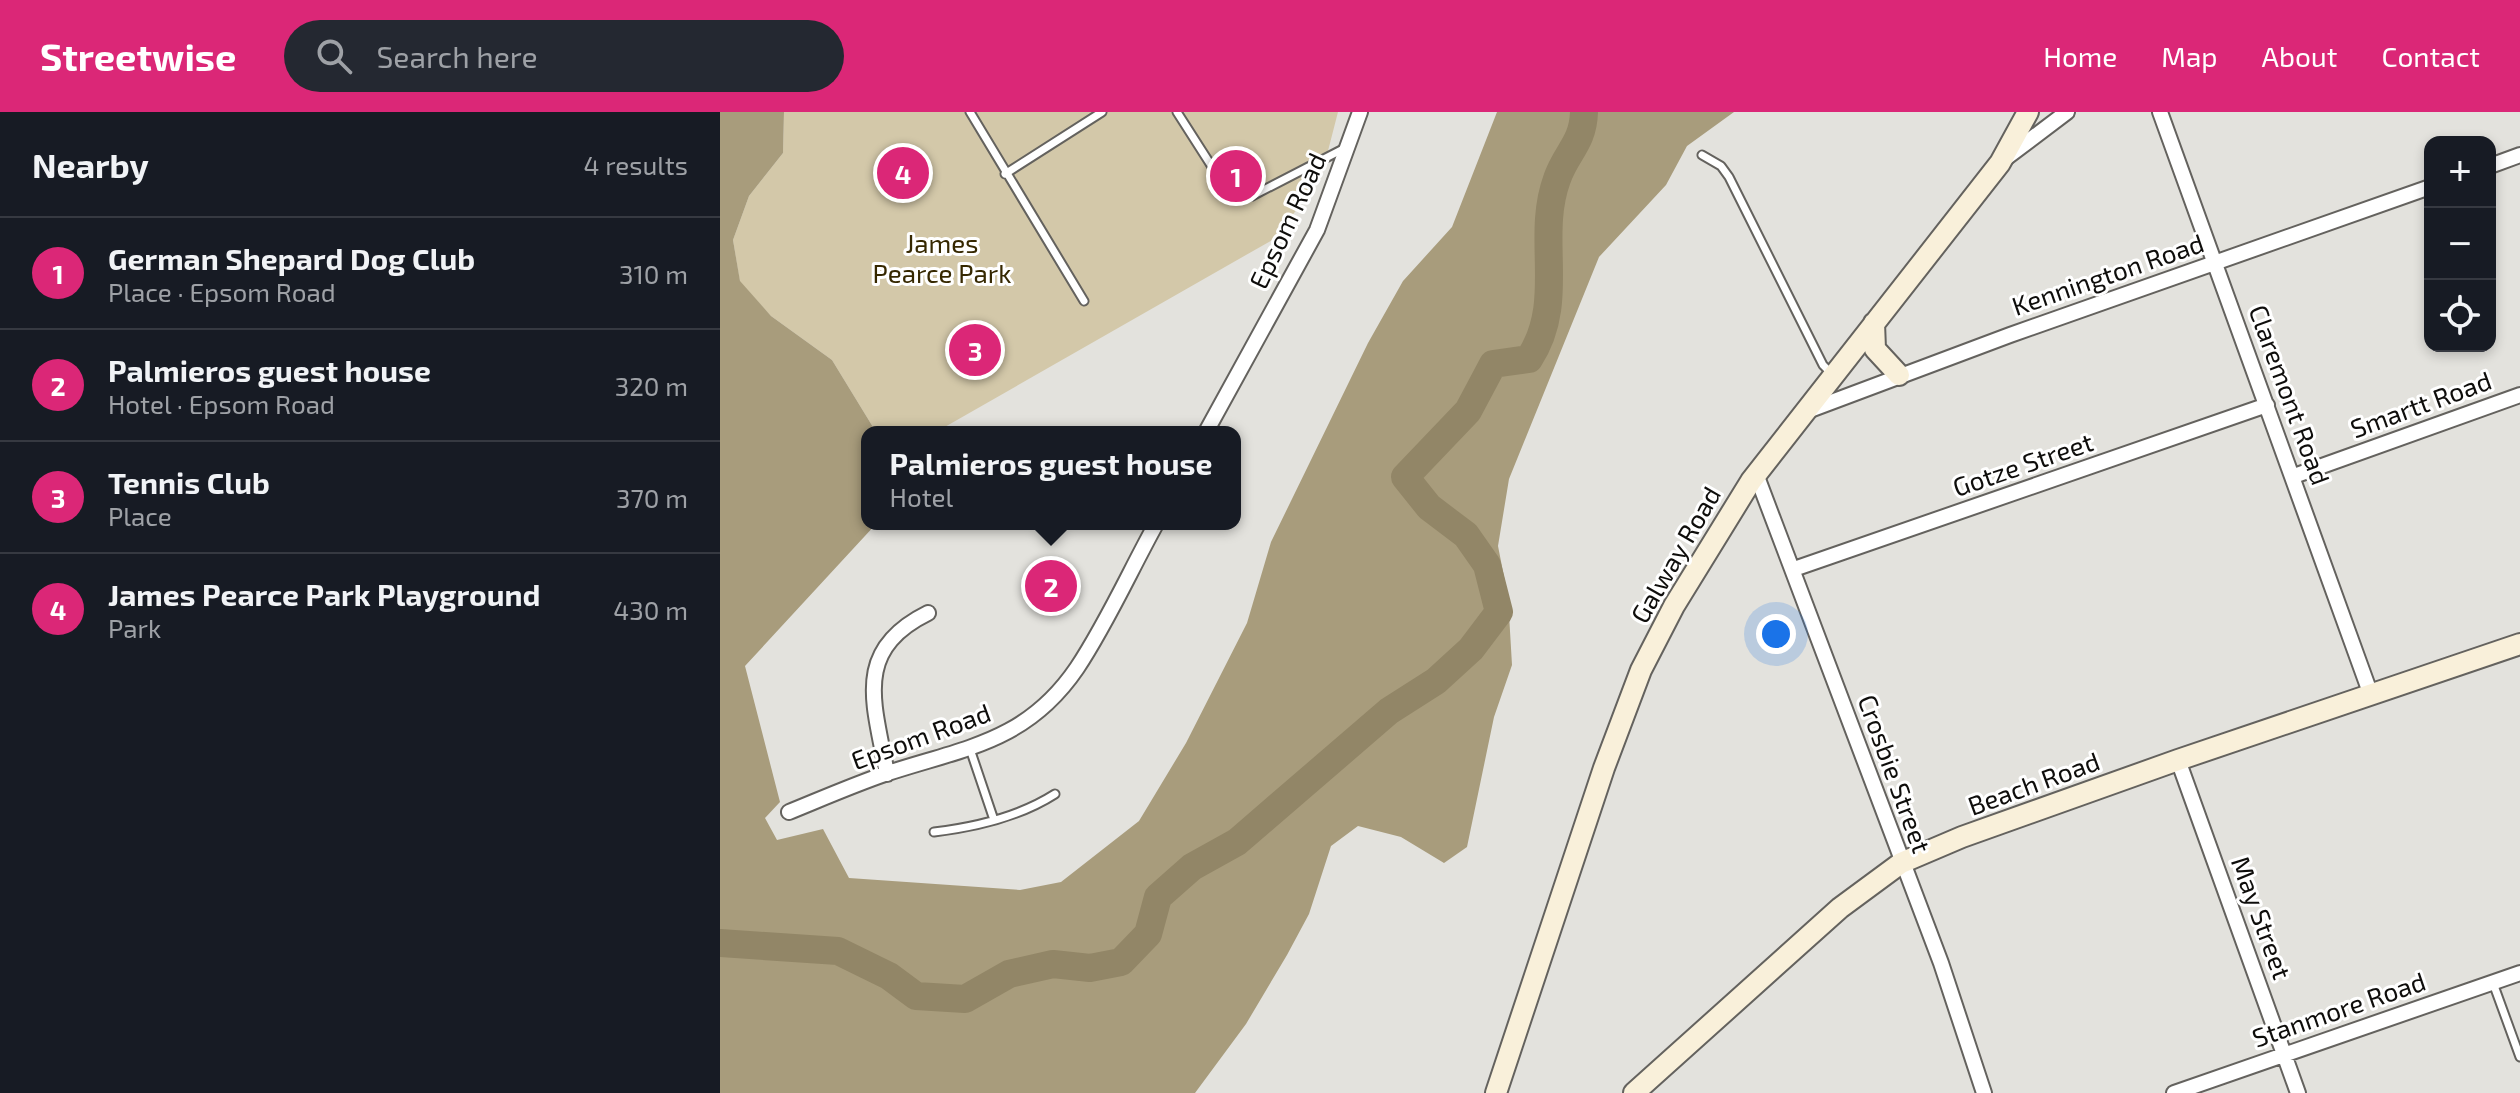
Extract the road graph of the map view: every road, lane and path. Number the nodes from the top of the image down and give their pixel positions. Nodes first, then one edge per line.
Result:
1 (970, 112) edge
2 (1102, 112) edge
3 (1177, 112) edge
4 (1360, 112) edge
5 (2028, 112) edge
6 (2067, 112) edge
7 (2160, 112) edge
8 (1350, 145) junction
9 (1702, 155) dead end
10 (2520, 155) edge
11 (2000, 163) junction
12 (2496, 164) edge
13 (1005, 174) junction
14 (2424, 189) edge
15 (2215, 264) junction
16 (1084, 301) dead end
17 (1874, 323) junction
18 (1899, 375) junction
19 (1833, 376) junction
20 (2520, 395) edge
21 (2267, 405) junction
22 (1804, 413) junction
23 (1209, 426) edge
24 (1756, 474) junction
25 (2294, 476) junction
26 (1153, 530) edge
27 (1794, 569) junction
28 (928, 613) dead end
29 (2520, 644) edge
30 (2371, 695) junction
31 (970, 749) junction
32 (2178, 760) junction
33 (887, 774) junction
34 (1055, 794) dead end
35 (789, 812) dead end
36 (994, 820) junction
37 (934, 832) dead end
38 (1901, 863) junction
39 (2520, 973) edge
40 (2493, 983) junction
41 (2285, 1054) junction
42 (2520, 1057) edge
43 (1496, 1093) edge
44 (1634, 1093) edge
45 (1984, 1093) edge
46 (2174, 1093) edge
47 (2298, 1093) edge

1 - 13 lane
2 - 13 lane
3 - 8 lane
4 - 8 street, Epsom Road
5 - 11 street, Galway Road
6 - 11 street
7 - 15 street, Claremont Road
8 - 23 street, Epsom Road
9 - 19 lane
10 - 12 street
11 - 17 street, Galway Road
13 - 16 lane
14 - 15 street, Kennington Road
15 - 18 street, Kennington Road
15 - 21 street, Claremont Road
17 - 18 street
17 - 19 street, Galway Road
18 - 22 street, Kennington Road
19 - 22 street, Galway Road
20 - 25 street, Smartt Road
21 - 25 street, Claremont Road
21 - 27 street, Gotze Street
22 - 24 street, Galway Road
24 - 27 street, Crosbie Street
24 - 43 street, Galway Road
25 - 30 street, Claremont Road
26 - 31 street, Epsom Road
27 - 38 street, Crosbie Street
28 - 33 street
29 - 30 street, Beach Road
30 - 32 street, Beach Road
31 - 33 street, Epsom Road
31 - 36 lane
32 - 38 street, Beach Road
32 - 41 street, May Street
33 - 35 street, Epsom Road
34 - 36 lane
36 - 37 lane
38 - 44 street, Beach Road
38 - 45 street, Crosbie Street
39 - 40 street, Stanmore Road
40 - 41 street, Stanmore Road
40 - 42 lane
41 - 46 street, Stanmore Road
41 - 47 street, May Street

